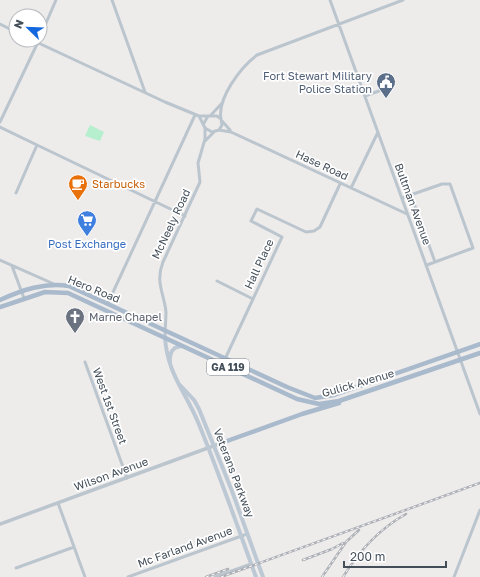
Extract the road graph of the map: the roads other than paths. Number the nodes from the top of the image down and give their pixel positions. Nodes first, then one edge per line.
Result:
1 (56, 0) edge
2 (112, 0) edge
3 (330, 0) edge
4 (403, 0) edge
5 (48, 18) edge
6 (338, 23) junction
7 (48, 46) edge
8 (35, 48) edge
9 (390, 87) dead end
10 (145, 92) junction
11 (365, 96) junction
12 (223, 102) junction
13 (197, 116) junction
14 (209, 116) junction
15 (221, 120) junction
16 (0, 122) edge
17 (204, 123) junction
18 (0, 127) edge
19 (206, 128) junction
20 (219, 130) junction
21 (215, 132) junction
22 (231, 132) junction
23 (378, 132) junction
24 (204, 142) junction
25 (37, 145) junction
26 (340, 184) junction
27 (351, 188) junction
28 (16, 193) dead end
29 (411, 195) junction
30 (402, 198) junction
31 (156, 200) junction
32 (406, 214) junction
33 (185, 216) junction
34 (0, 260) edge
35 (435, 262) junction
36 (427, 265) junction
37 (12, 266) junction
38 (217, 281) dead end
39 (54, 284) junction
40 (22, 291) junction
41 (24, 298) junction
42 (253, 299) junction
43 (0, 300) edge
44 (108, 303) junction
45 (0, 307) edge
46 (165, 331) junction
47 (165, 337) junction
48 (480, 344) edge
49 (182, 346) junction
50 (456, 352) junction
51 (480, 353) edge
52 (225, 358) junction
53 (460, 360) junction
54 (85, 362) dead end
55 (170, 367) junction
56 (177, 382) junction
57 (368, 391) junction
58 (480, 414) edge
59 (227, 441) joint
60 (215, 446) junction
61 (208, 448) junction
62 (127, 478) junction
63 (58, 503) junction
64 (480, 510) edge
65 (0, 524) edge
66 (247, 534) junction
67 (241, 536) junction
68 (74, 547) junction
69 (251, 564) junction
70 (16, 568) dead end
71 (85, 577) edge
72 (128, 577) edge
73 (215, 577) edge
74 (256, 577) edge
75 (263, 577) edge
76 (454, 577) edge

1 - 5 street
2 - 10 street
3 - 6 street, Bultman Avenue
4 - 6 street
6 - 11 street, Bultman Avenue
6 - 12 street
7 - 10 street
8 - 16 street
9 - 11 street
10 - 13 street
11 - 23 street, Bultman Avenue
12 - 14 street
12 - 15 street
13 - 14 street
13 - 17 street
13 - 31 street
14 - 15 street
14 - 17 street
15 - 20 street
15 - 22 street
17 - 19 street
18 - 25 street
19 - 21 street
19 - 24 street, McNeely Road
20 - 21 street
20 - 22 street
21 - 24 street
22 - 26 street, Hase Road
23 - 27 street
23 - 30 street, Bultman Avenue
24 - 33 street, McNeely Road
25 - 28 street
25 - 31 street
26 - 27 street, Hase Road
26 - 42 street, Hall Place
27 - 32 street, Hase Road
29 - 30 street
29 - 35 street
29 - 35 street
30 - 32 street, Bultman Avenue
31 - 33 street
31 - 44 street
32 - 36 street, Bultman Avenue
33 - 46 street, McNeely Road
34 - 37 street
35 - 36 street
36 - 50 street, Bultman Avenue
37 - 39 street
37 - 40 street
38 - 42 street
39 - 40 main road, GA 119
39 - 44 main road, Hero Road / GA 119
40 - 41 street
40 - 43 main road, GA 119
41 - 45 main road, Gulick Avenue / GA 119
41 - 47 main road, Gulick Avenue / GA 119
42 - 52 street, Hall Place
44 - 46 main road, Hero Road / GA 119
46 - 47 street, McNeely Road
46 - 52 main road, Hero Road / GA 119
47 - 49 main road, Gulick Avenue / GA 119
47 - 55 main road
48 - 50 main road, GA 119
49 - 55 main road
49 - 57 main road, Gulick Avenue / GA 119
50 - 52 main road, Hero Road / GA 119
50 - 53 street, Bultman Avenue
51 - 53 main road, Gulick Avenue / GA 119
53 - 57 main road, Gulick Avenue / GA 119
53 - 58 street, Bultman Avenue
54 - 62 street, West 1st Street
55 - 56 main road
56 - 60 main road, Veterans Parkway
56 - 61 main road, Veterans Parkway
57 - 59 main road
59 - 60 street, Wilson Avenue
60 - 61 street, Wilson Avenue
60 - 66 main road, Veterans Parkway
61 - 62 street, Wilson Avenue
61 - 67 main road, Veterans Parkway
62 - 63 street, Wilson Avenue
63 - 65 street, Wilson Avenue
63 - 68 street
64 - 76 street
66 - 67 street, Mc Farland Avenue
66 - 75 main road, Veterans Parkway
67 - 69 main road, Veterans Parkway
67 - 72 street, Mc Farland Avenue
68 - 70 street
68 - 71 street
69 - 73 street
69 - 74 main road, Veterans Parkway

